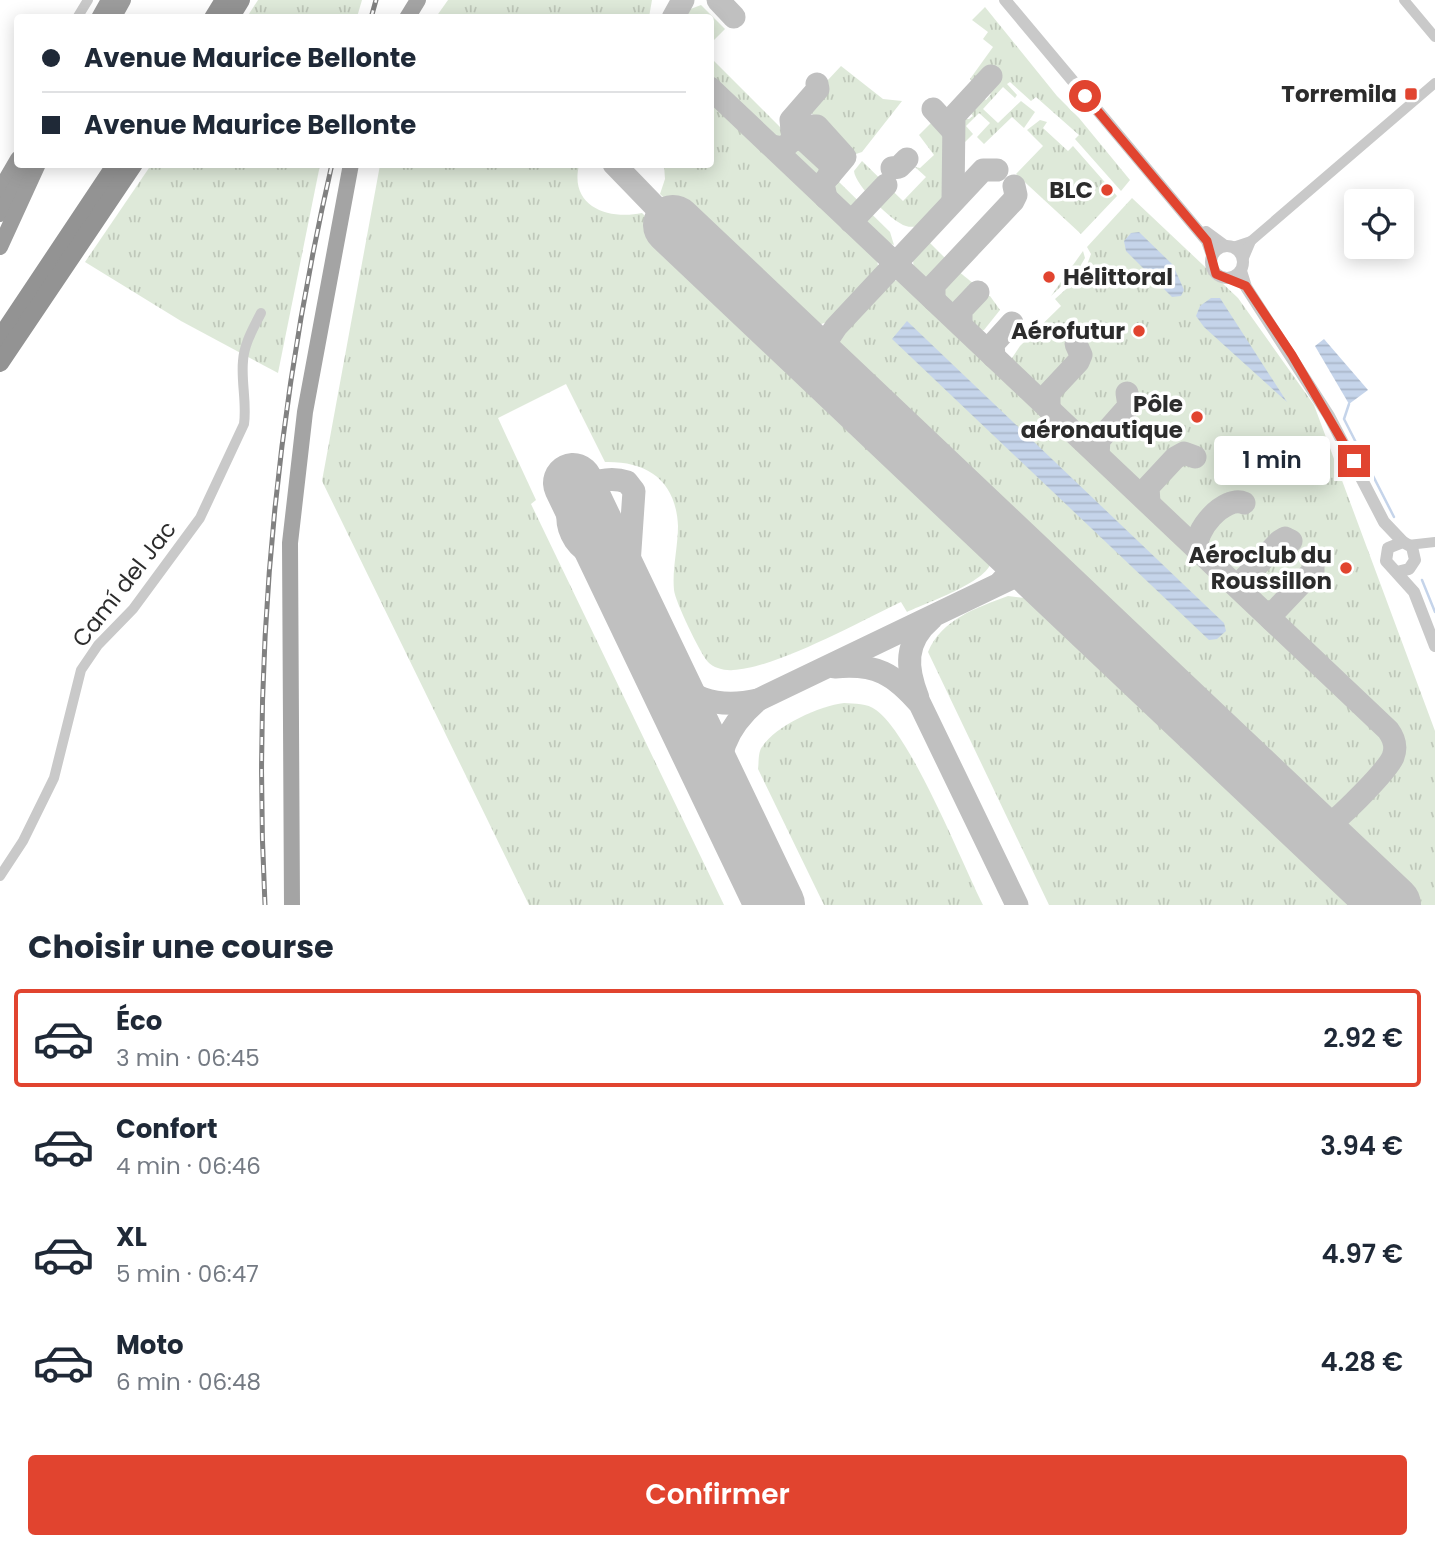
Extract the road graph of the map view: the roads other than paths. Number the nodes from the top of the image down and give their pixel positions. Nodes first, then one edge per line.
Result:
1 (1004, 0) edge
2 (1013, 0) edge
3 (1404, 0) edge
4 (1435, 37) edge
5 (1433, 86) edge
6 (14, 158) edge
7 (14, 166) edge
8 (27, 168) edge
9 (36, 168) edge
10 (113, 168) edge
11 (131, 168) edge
12 (350, 168) edge
13 (356, 168) edge
14 (0, 180) edge
15 (0, 190) edge
16 (0, 214) edge
17 (1251, 241) junction
18 (0, 247) edge
19 (1229, 247) junction
20 (1212, 255) junction
21 (1242, 265) junction
22 (1230, 278) junction
23 (1246, 286) junction
24 (261, 313) dead end
25 (0, 338) edge
26 (0, 363) edge
27 (1384, 522) junction
28 (1435, 543) edge
29 (1406, 544) junction
30 (1388, 548) junction
31 (1414, 563) junction
32 (1397, 572) junction
33 (1414, 592) junction
34 (1435, 646) edge
35 (0, 876) edge
36 (292, 905) edge
37 (298, 905) edge

1 - 20 street
2 - 19 street
3 - 4 street
5 - 17 street
6 - 14 highway
7 - 15 highway
8 - 16 highway
9 - 18 highway
10 - 25 highway
11 - 26 highway
12 - 36 main road
13 - 37 main road
17 - 19 street
17 - 21 street
19 - 20 street
19 - 21 street
20 - 22 street
21 - 22 street
21 - 23 street
22 - 23 street
23 - 27 street
24 - 35 street, Camí del Jac
27 - 29 street
27 - 30 street
28 - 29 street
28 - 31 street
29 - 30 street
29 - 31 street
30 - 32 street
31 - 32 street
31 - 33 street
32 - 33 street
33 - 34 street

